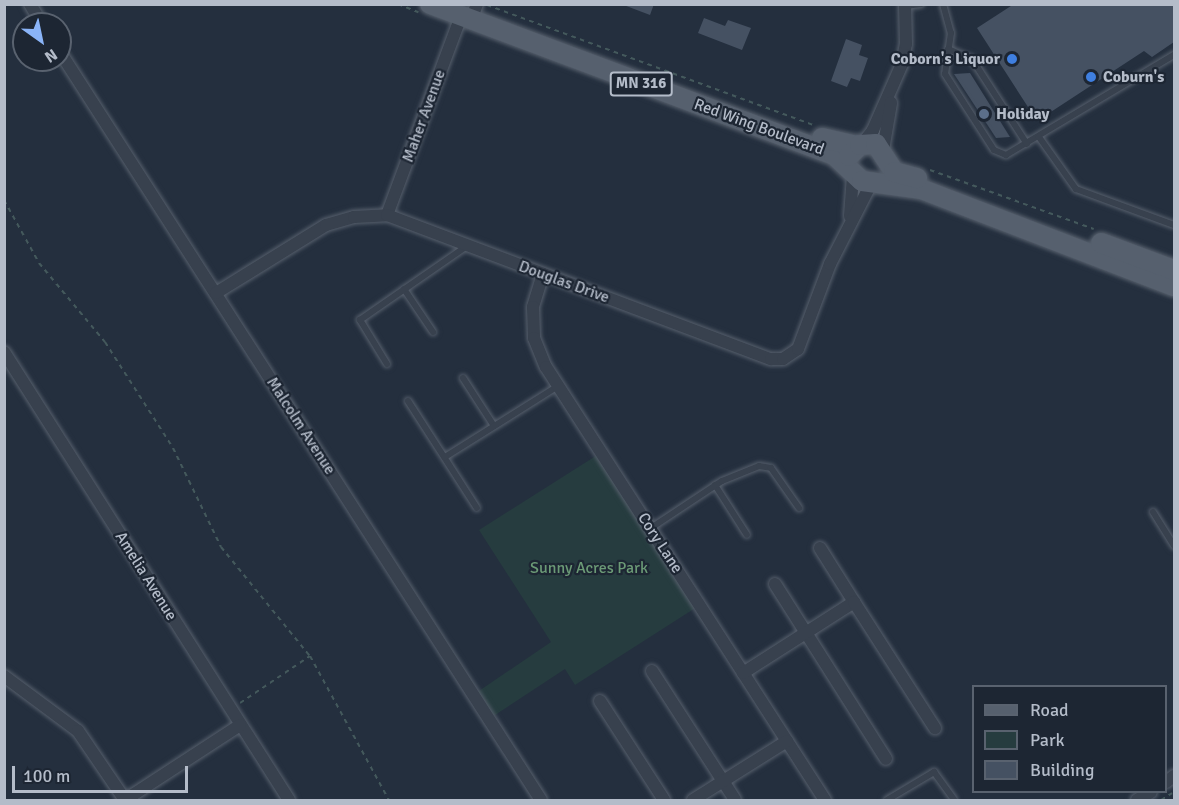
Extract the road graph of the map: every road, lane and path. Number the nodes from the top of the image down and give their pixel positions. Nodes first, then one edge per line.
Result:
1 (430, 4) edge
2 (921, 4) edge
3 (943, 4) edge
4 (905, 5) edge
5 (471, 8) edge
6 (948, 49) junction
7 (1174, 55) edge
8 (72, 71) edge
9 (893, 87) junction
10 (820, 126) dead end
11 (1039, 137) junction
12 (1027, 144) junction
13 (860, 145) junction
14 (885, 154) junction
15 (923, 168) dead end
16 (862, 176) junction
17 (4, 201) edge
18 (387, 215) junction
19 (1174, 225) edge
20 (847, 229) junction
21 (1100, 232) dead end
22 (467, 246) junction
23 (1174, 270) edge
24 (543, 274) junction
25 (1174, 286) edge
26 (404, 289) junction
27 (216, 293) junction
28 (433, 332) dead end
29 (4, 351) edge
30 (387, 364) dead end
31 (464, 378) dead end
32 (558, 386) junction
33 (408, 401) dead end
34 (494, 426) junction
35 (445, 458) junction
36 (715, 485) junction
37 (477, 508) dead end
38 (799, 508) dead end
39 (1153, 512) dead end
40 (651, 528) junction
41 (747, 535) dead end
42 (1174, 546) edge
43 (820, 548) dead end
44 (775, 584) dead end
45 (854, 602) junction
46 (805, 633) junction
47 (310, 656) junction
48 (652, 671) dead end
49 (743, 673) junction
50 (4, 676) edge
51 (600, 700) dead end
52 (231, 709) junction
53 (240, 725) junction
54 (935, 728) dead end
55 (787, 741) junction
56 (886, 759) dead end
57 (722, 782) junction
58 (1174, 792) edge
59 (125, 800) edge
60 (289, 801) edge
61 (389, 801) edge
62 (541, 801) edge
63 (664, 801) edge
64 (693, 801) edge
65 (735, 801) edge
66 (825, 801) edge
67 (887, 801) edge
68 (954, 801) edge
69 (1161, 801) edge

1 - 5 main road, Red Wing Boulevard / MN 316
2 - 4 lane
3 - 6 lane
4 - 9 street
5 - 10 path
5 - 13 main road, Red Wing Boulevard / MN 316
5 - 16 main road, Red Wing Boulevard / MN 316
5 - 18 street, Maher Avenue
6 - 12 lane
6 - 12 lane
7 - 11 lane
8 - 27 street, Malcolm Avenue
9 - 13 street
9 - 14 street
11 - 12 lane
11 - 19 lane
13 - 14 main road, Red Wing Boulevard / MN 316
13 - 16 main road
14 - 16 main road
14 - 23 main road, Red Wing Boulevard / MN 316
15 - 21 path
16 - 20 street, Douglas Drive
16 - 20 street, Douglas Drive
16 - 25 main road, Red Wing Boulevard / MN 316
17 - 47 path
18 - 22 street, Douglas Drive
18 - 27 street, Douglas Drive
20 - 24 street, Douglas Drive
22 - 24 street, Douglas Drive
22 - 26 lane
24 - 32 street, Cory Lane
26 - 28 lane
26 - 30 lane
27 - 62 street, Malcolm Avenue
29 - 52 street, Amelia Avenue
31 - 34 lane
32 - 34 lane
32 - 40 street, Cory Lane
33 - 35 lane
34 - 35 lane
35 - 37 lane
36 - 38 lane
36 - 40 lane
36 - 41 lane
39 - 42 lane
40 - 49 street, Cory Lane
43 - 45 street
44 - 46 street
45 - 46 street
45 - 54 street
46 - 49 street
46 - 56 street
47 - 52 path
47 - 61 path
48 - 57 street
49 - 55 street, Cory Lane
50 - 59 street
51 - 63 street
52 - 53 street, Amelia Avenue
53 - 59 street
53 - 60 street, Amelia Avenue
55 - 57 street
55 - 66 street, Cory Lane
57 - 64 street
57 - 65 street
58 - 69 path
67 - 68 lane

